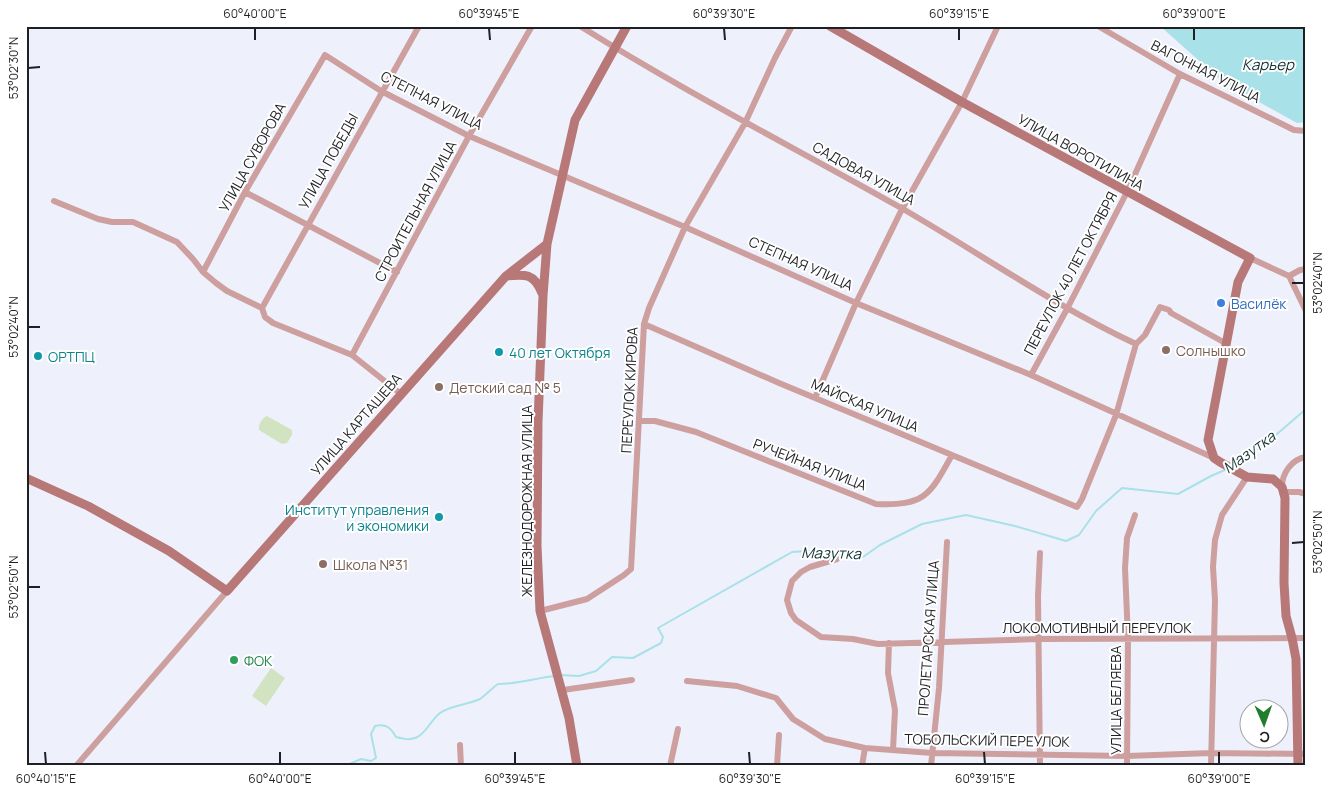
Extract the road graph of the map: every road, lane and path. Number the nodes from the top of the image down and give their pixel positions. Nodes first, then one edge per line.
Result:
1 (419, 26) edge
2 (532, 26) edge
3 (580, 26) edge
4 (627, 26) edge
5 (792, 26) edge
6 (830, 26) edge
7 (998, 26) edge
8 (1098, 26) edge
9 (615, 48) junction
10 (325, 54) joint
11 (1180, 74) junction
12 (382, 91) junction
13 (962, 102) junction
14 (745, 123) junction
15 (1306, 131) edge
16 (470, 136) junction
17 (562, 176) junction
18 (245, 192) junction
19 (1127, 192) junction
20 (54, 201) dead end
21 (902, 209) junction
22 (306, 226) junction
23 (685, 227) junction
24 (547, 244) junction
25 (1250, 258) junction
26 (1306, 269) edge
27 (203, 272) junction
28 (397, 272) junction
29 (506, 276) junction
30 (1289, 276) junction
31 (543, 296) junction
32 (856, 303) junction
33 (262, 308) junction
34 (1067, 308) junction
35 (1306, 311) edge
36 (644, 324) junction
37 (1136, 344) junction
38 (1227, 344) junction
39 (352, 355) junction
40 (1031, 375) junction
41 (401, 394) junction
42 (816, 398) junction
43 (1116, 415) junction
44 (639, 420) junction
45 (952, 455) junction
46 (1306, 457) edge
47 (1214, 458) junction
48 (26, 478) edge
49 (1247, 478) junction
50 (1283, 489) junction
51 (1306, 494) edge
52 (1135, 515) dead end
53 (947, 542) dead end
54 (1040, 553) dead end
55 (837, 559) dead end
56 (227, 591) junction
57 (540, 611) junction
58 (1292, 638) junction
59 (1306, 638) edge
60 (1040, 639) junction
61 (1128, 639) junction
62 (1214, 639) junction
63 (942, 642) junction
64 (889, 643) junction
65 (632, 680) dead end
66 (687, 682) dead end
67 (563, 690) junction
68 (678, 729) dead end
69 (779, 735) dead end
70 (460, 745) dead end
71 (866, 748) junction
72 (893, 750) junction
73 (932, 753) junction
74 (1211, 753) junction
75 (1040, 754) junction
76 (1302, 754) edge
77 (1127, 756) junction
78 (76, 766) edge
79 (461, 766) edge
80 (577, 766) edge
81 (670, 766) edge
82 (777, 766) edge
83 (862, 766) edge
84 (931, 766) edge
85 (1040, 766) edge
86 (1127, 766) edge
87 (1211, 766) edge
88 (1298, 766) edge

1 - 12 street, УЛИЦА ПОБЕДЫ
2 - 16 street, СТРОИТЕЛЬНАЯ УЛИЦА
3 - 9 street, САДОВАЯ УЛИЦА
4 - 9 street, ЖЕЛЕЗНОДОРОЖНАЯ УЛИЦА
5 - 14 street, ПЕРЕУЛОК КИРОВА
6 - 13 street, УЛИЦА ВОРОТИЛИНА
7 - 13 street
8 - 11 street, ВАГОННАЯ УЛИЦА
9 - 14 street, САДОВАЯ УЛИЦА
9 - 17 street, ЖЕЛЕЗНОДОРОЖНАЯ УЛИЦА
10 - 12 street, СТЕПНАЯ УЛИЦА
10 - 18 street, УЛИЦА СУВОРОВА
11 - 15 street, ВАГОННАЯ УЛИЦА
11 - 19 street, ПЕРЕУЛОК 40 ЛЕТ ОКТЯБРЯ
12 - 16 street, СТЕПНАЯ УЛИЦА
12 - 22 street, УЛИЦА ПОБЕДЫ
13 - 19 street, УЛИЦА ВОРОТИЛИНА
13 - 21 street
14 - 21 street, САДОВАЯ УЛИЦА
14 - 23 street, ПЕРЕУЛОК КИРОВА
16 - 17 street, СТЕПНАЯ УЛИЦА
16 - 28 street, СТРОИТЕЛЬНАЯ УЛИЦА
17 - 23 street, СТЕПНАЯ УЛИЦА
17 - 24 street, ЖЕЛЕЗНОДОРОЖНАЯ УЛИЦА
18 - 22 street
18 - 27 street, УЛИЦА СУВОРОВА
19 - 25 street, УЛИЦА ВОРОТИЛИНА
19 - 34 street, ПЕРЕУЛОК 40 ЛЕТ ОКТЯБРЯ
20 - 27 street
21 - 32 street
21 - 34 street, САДОВАЯ УЛИЦА
22 - 28 street
22 - 33 street, УЛИЦА ПОБЕДЫ
23 - 32 street, СТЕПНАЯ УЛИЦА
23 - 36 street, ПЕРЕУЛОК КИРОВА
24 - 29 street, УЛИЦА КАРТАШЕВА
24 - 31 street, ЖЕЛЕЗНОДОРОЖНАЯ УЛИЦА
25 - 30 street, УЛИЦА ВОРОТИЛИНА
25 - 38 street
26 - 30 street
27 - 33 street
28 - 39 street, СТРОИТЕЛЬНАЯ УЛИЦА
29 - 31 street
29 - 41 street, УЛИЦА КАРТАШЕВА
30 - 35 street
31 - 57 street, ЖЕЛЕЗНОДОРОЖНАЯ УЛИЦА
32 - 40 street, СТЕПНАЯ УЛИЦА
32 - 42 street
33 - 39 street
34 - 37 street, САДОВАЯ УЛИЦА
34 - 40 street, ПЕРЕУЛОК 40 ЛЕТ ОКТЯБРЯ
36 - 42 street, МАЙСКАЯ УЛИЦА
36 - 44 street, ПЕРЕУЛОК КИРОВА
37 - 38 street
37 - 43 street
38 - 47 street
39 - 41 street
40 - 43 street, СТЕПНАЯ УЛИЦА
41 - 56 street, УЛИЦА КАРТАШЕВА
42 - 45 street, МАЙСКАЯ УЛИЦА
43 - 45 street, МАЙСКАЯ УЛИЦА
43 - 47 street, СТЕПНАЯ УЛИЦА
44 - 45 street, РУЧЕЙНАЯ УЛИЦА
44 - 57 street, ПЕРЕУЛОК КИРОВА
46 - 50 street
47 - 49 street, СТЕПНАЯ УЛИЦА
48 - 56 street
49 - 50 street, СТЕПНАЯ УЛИЦА
49 - 62 street
50 - 51 street
50 - 58 street
52 - 61 street, УЛИЦА БЕЛЯЕВА
53 - 63 street, ПРОЛЕТАРСКАЯ УЛИЦА
54 - 60 street
55 - 64 street, ЛОКОМОТИВНЫЙ ПЕРЕУЛОК
56 - 78 street, УЛИЦА КАРТАШЕВА
57 - 67 street, ЖЕЛЕЗНОДОРОЖНАЯ УЛИЦА
58 - 59 street, ЛОКОМОТИВНЫЙ ПЕРЕУЛОК
58 - 62 street, ЛОКОМОТИВНЫЙ ПЕРЕУЛОК
58 - 76 street
60 - 61 street, ЛОКОМОТИВНЫЙ ПЕРЕУЛОК
60 - 63 street, ЛОКОМОТИВНЫЙ ПЕРЕУЛОК
60 - 75 street
61 - 62 street, ЛОКОМОТИВНЫЙ ПЕРЕУЛОК
61 - 77 street, УЛИЦА БЕЛЯЕВА
62 - 74 street
63 - 64 street, ЛОКОМОТИВНЫЙ ПЕРЕУЛОК
63 - 73 street, ПРОЛЕТАРСКАЯ УЛИЦА
64 - 72 street
65 - 67 street
66 - 71 street, ТОБОЛЬСКИЙ ПЕРЕУЛОК
67 - 80 street, ЖЕЛЕЗНОДОРОЖНАЯ УЛИЦА
68 - 81 street
69 - 82 street
70 - 79 street
71 - 72 street, ТОБОЛЬСКИЙ ПЕРЕУЛОК
71 - 83 street
72 - 73 street, ТОБОЛЬСКИЙ ПЕРЕУЛОК
73 - 75 street, ТОБОЛЬСКИЙ ПЕРЕУЛОК
73 - 84 street, ПРОЛЕТАРСКАЯ УЛИЦА
74 - 76 street, ТОБОЛЬСКИЙ ПЕРЕУЛОК
74 - 77 street, ТОБОЛЬСКИЙ ПЕРЕУЛОК
74 - 87 street
75 - 77 street, ТОБОЛЬСКИЙ ПЕРЕУЛОК
75 - 85 street
76 - 88 street
77 - 86 street, УЛИЦА БЕЛЯЕВА

